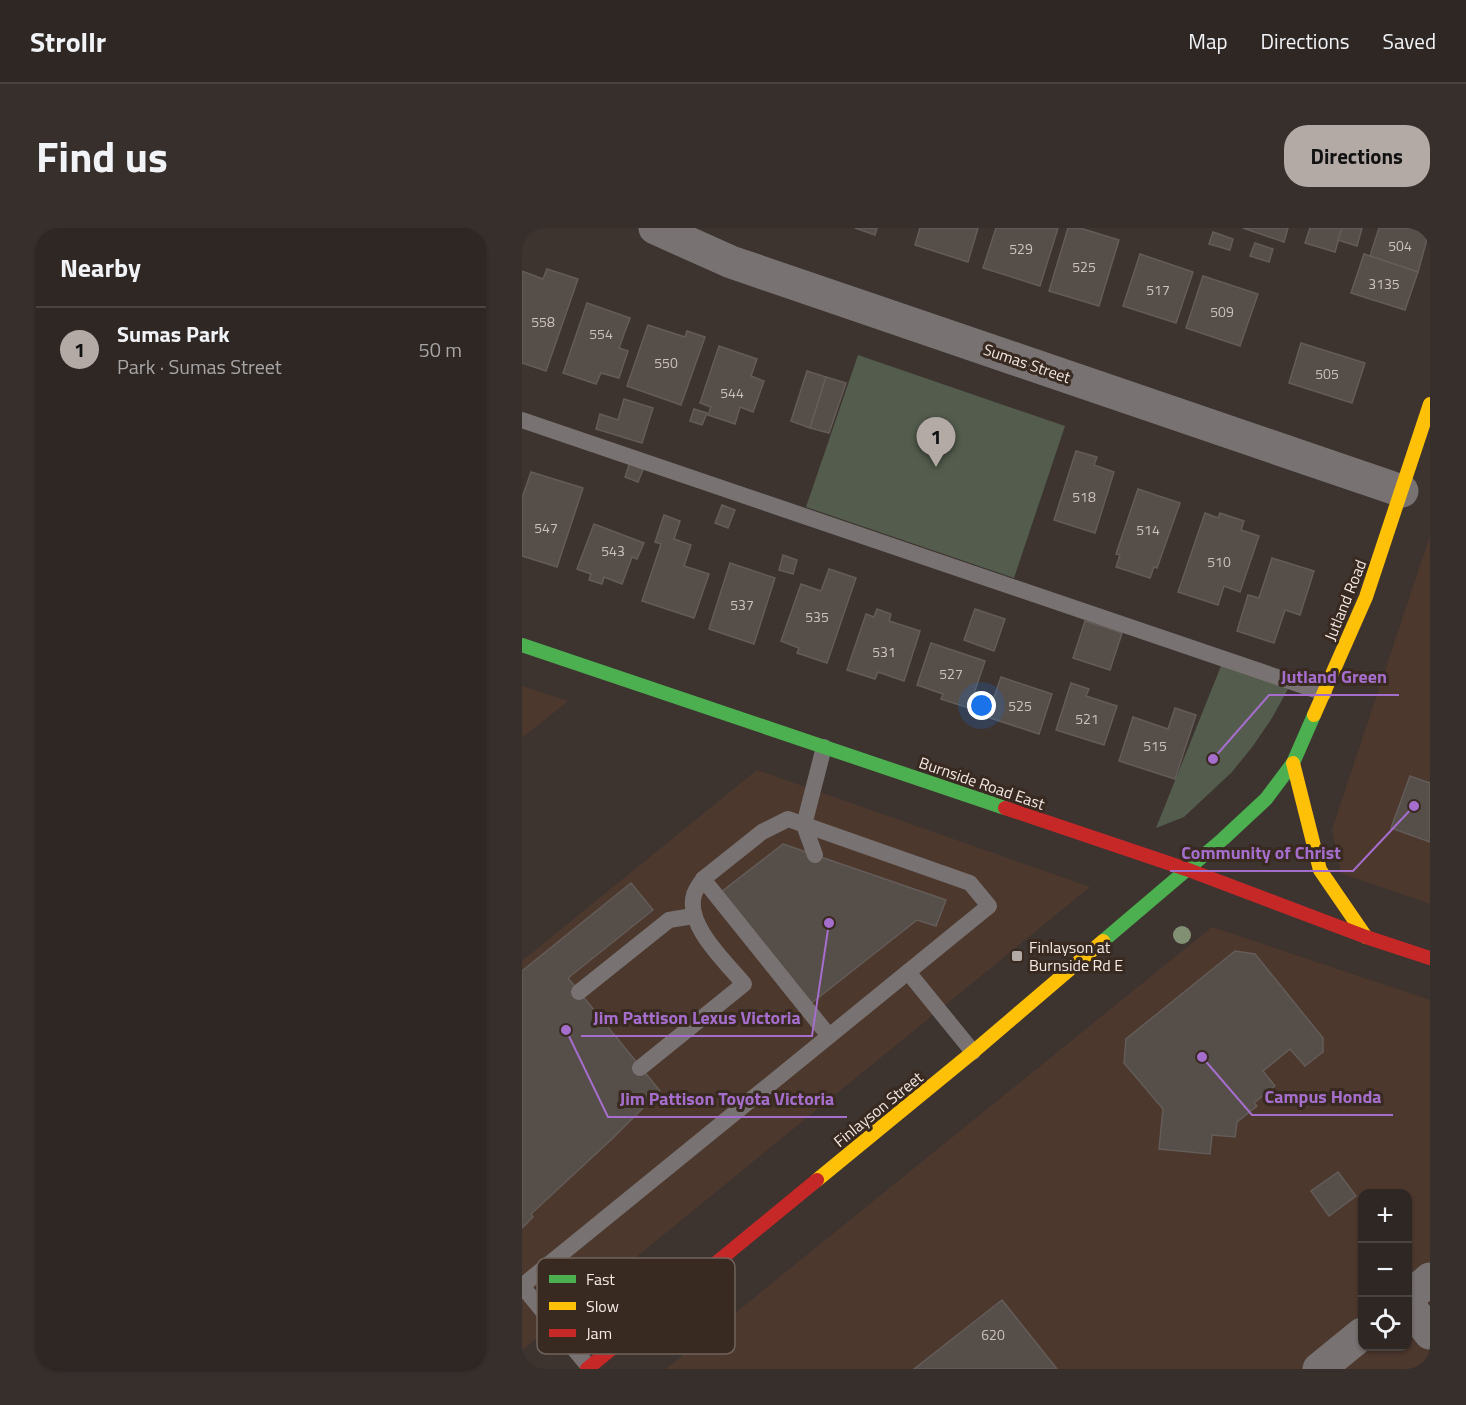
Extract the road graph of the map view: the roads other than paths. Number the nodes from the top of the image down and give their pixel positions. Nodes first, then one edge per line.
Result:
1 (655, 228) edge
2 (1430, 404) edge
3 (522, 420) edge
4 (1402, 491) junction
5 (522, 645) edge
6 (1324, 693) junction
7 (824, 747) junction
8 (1293, 763) junction
9 (804, 825) junction
10 (815, 855) dead end
11 (1186, 869) junction
12 (703, 879) junction
13 (693, 916) junction
14 (1366, 937) junction
15 (1430, 958) edge
16 (908, 972) junction
17 (579, 992) dead end
18 (829, 1036) junction
19 (973, 1052) junction
20 (640, 1068) dead end
21 (556, 1258) edge
22 (722, 1258) edge
23 (537, 1274) edge
24 (1430, 1280) edge
25 (522, 1286) edge
26 (1408, 1297) edge
27 (537, 1305) edge
28 (1412, 1311) edge
29 (1430, 1333) edge
30 (1358, 1337) edge
31 (577, 1354) edge
32 (605, 1354) edge
33 (588, 1368) edge
34 (1319, 1369) edge

1 - 4 street, Sumas Street
2 - 4 main road, Jutland Road
3 - 6 lane
4 - 6 main road, Jutland Road
5 - 7 main road, Burnside Road East
6 - 8 main road, Jutland Road
7 - 9 lane
7 - 11 main road, Burnside Road East
8 - 11 main road, Jutland Road
8 - 14 main road
9 - 10 lane
9 - 12 lane
9 - 16 lane
11 - 14 main road, Burnside Road East
11 - 19 main road, Finlayson Street
12 - 13 lane
12 - 18 lane
13 - 17 lane
13 - 20 lane
14 - 15 main road, Burnside Road East
16 - 18 lane
16 - 19 lane
18 - 21 lane
19 - 22 main road, Finlayson Street
23 - 25 lane
24 - 26 street
25 - 27 lane
28 - 29 street
30 - 34 street
31 - 33 lane
32 - 33 main road, Finlayson Street

